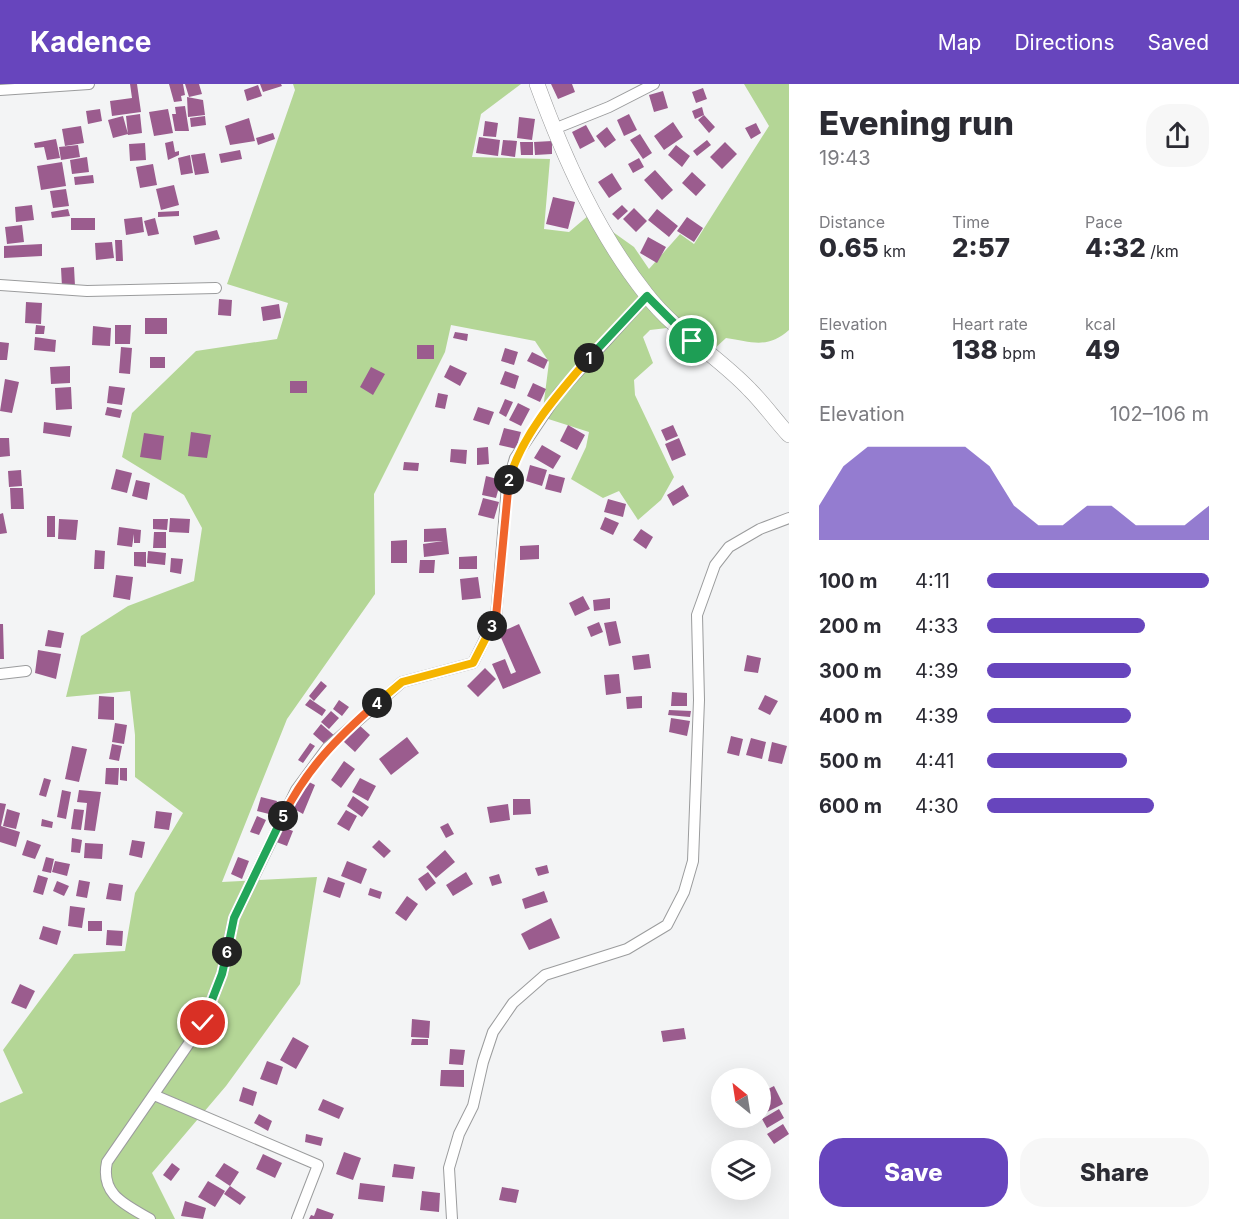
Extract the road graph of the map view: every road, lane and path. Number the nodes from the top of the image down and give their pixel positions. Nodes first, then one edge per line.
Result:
1 (89, 84) edge
2 (537, 84) edge
3 (654, 84) edge
4 (0, 90) edge
5 (554, 129) junction
6 (0, 285) edge
7 (216, 288) dead end
8 (647, 296) junction
9 (789, 435) edge
10 (789, 518) edge
11 (26, 671) dead end
12 (0, 674) edge
13 (154, 1095) junction
14 (150, 1219) edge
15 (297, 1219) edge
16 (452, 1219) edge

1 - 4 street
2 - 5 street
3 - 5 street
5 - 8 street
6 - 7 street
8 - 9 street
8 - 13 street
10 - 16 street
11 - 12 street
13 - 14 street
13 - 15 street

